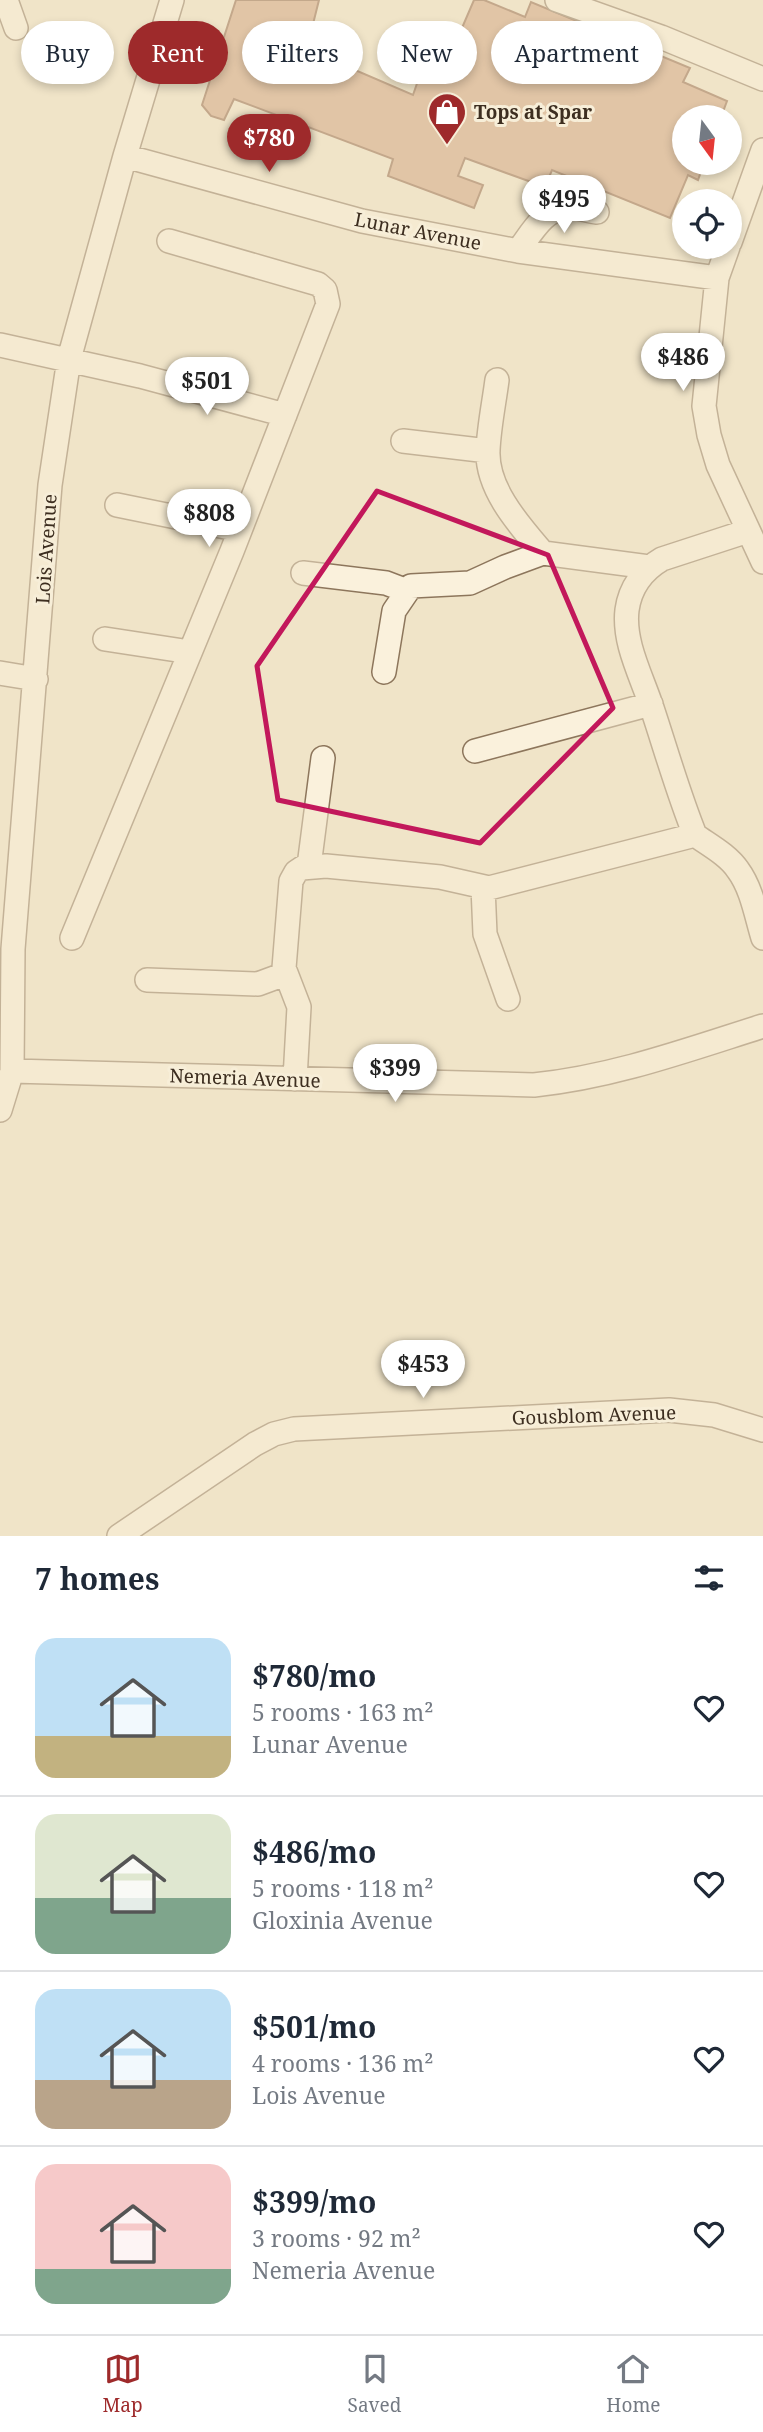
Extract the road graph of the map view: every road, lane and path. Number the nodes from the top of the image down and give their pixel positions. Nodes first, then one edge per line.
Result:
1 (6, 0) edge
2 (172, 0) edge
3 (557, 0) edge
4 (16, 28) dead end
5 (763, 79) edge
6 (763, 150) edge
7 (125, 156) junction
8 (742, 208) edge
9 (597, 212) dead end
10 (169, 241) dead end
11 (518, 251) junction
12 (724, 259) edge
13 (717, 278) junction
14 (0, 345) edge
15 (69, 359) junction
16 (497, 380) dead end
17 (285, 415) junction
18 (403, 441) dead end
19 (488, 451) junction
20 (117, 505) dead end
21 (240, 530) junction
22 (748, 531) junction
23 (543, 553) junction
24 (763, 562) edge
25 (649, 567) junction
26 (303, 573) dead end
27 (407, 590) junction
28 (104, 639) dead end
29 (190, 652) junction
30 (384, 672) dead end
31 (0, 673) edge
32 (36, 678) junction
33 (651, 704) junction
34 (475, 751) dead end
35 (323, 758) dead end
36 (695, 835) junction
37 (309, 866) junction
38 (483, 887) junction
39 (763, 937) edge
40 (72, 938) dead end
41 (285, 974) junction
42 (147, 979) dead end
43 (508, 999) dead end
44 (763, 1026) edge
45 (12, 1072) junction
46 (295, 1079) junction
47 (0, 1110) edge
48 (763, 1430) edge
49 (119, 1536) edge

1 - 4 street
2 - 7 street, Lois Avenue
3 - 5 street
6 - 8 street
7 - 11 street, Lunar Avenue
7 - 15 street, Lois Avenue
9 - 11 street
10 - 17 street
11 - 13 street, Lunar Avenue
12 - 13 street
13 - 22 street
14 - 15 street
15 - 17 street
15 - 32 street, Lois Avenue
16 - 19 street
17 - 21 street
18 - 19 street
19 - 23 street
20 - 21 street
21 - 29 street
22 - 24 street
22 - 25 street
23 - 25 street
23 - 27 street
25 - 33 street
26 - 27 street
27 - 30 street
28 - 29 street
29 - 40 street
31 - 32 street
32 - 45 street, Lois Avenue
33 - 34 street
33 - 36 street
35 - 37 street
36 - 38 street
36 - 39 street
37 - 38 street
37 - 41 street
38 - 43 street
41 - 42 street
41 - 46 street
44 - 46 street, Nemeria Avenue
45 - 46 street, Nemeria Avenue
45 - 47 street, Lois Avenue
48 - 49 street, Gousblom Avenue

